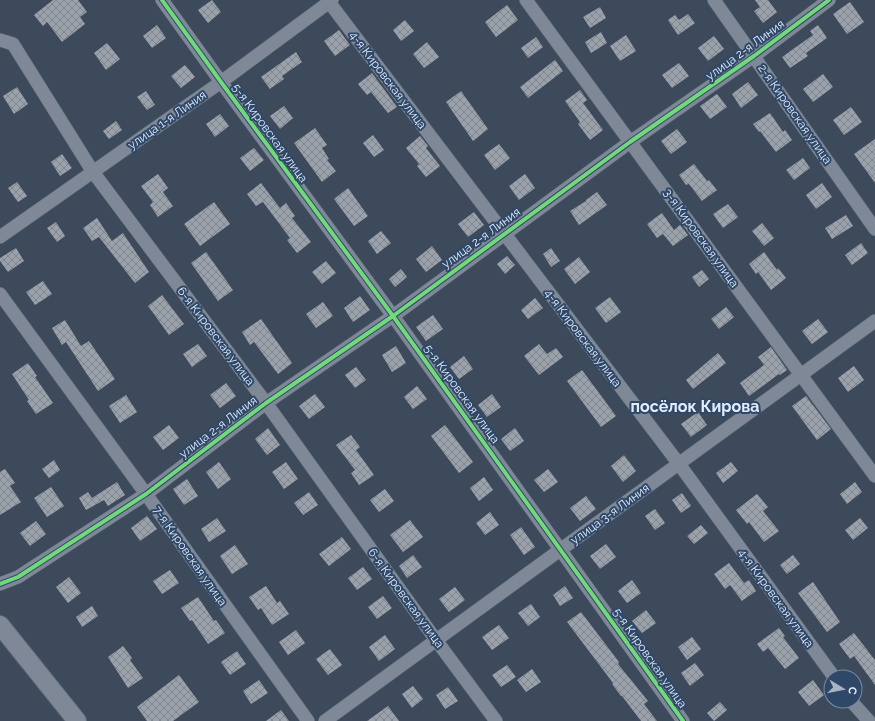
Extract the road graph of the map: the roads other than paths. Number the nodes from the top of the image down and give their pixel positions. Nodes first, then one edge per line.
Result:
1 (162, 0) edge
2 (526, 0) edge
3 (714, 0) edge
4 (829, 0) edge
5 (330, 1) edge
6 (0, 40) edge
7 (754, 56) junction
8 (220, 82) junction
9 (630, 142) junction
10 (93, 172) junction
11 (875, 229) edge
12 (504, 234) junction
13 (0, 237) edge
14 (0, 294) edge
15 (393, 316) junction
16 (875, 321) edge
17 (801, 374) junction
18 (266, 403) junction
19 (679, 464) junction
20 (875, 476) edge
21 (146, 494) junction
22 (561, 550) junction
23 (0, 584) edge
24 (0, 625) edge
25 (436, 640) junction
26 (828, 669) edge
27 (859, 709) edge
28 (77, 721) edge
29 (308, 721) edge
30 (325, 721) edge
31 (496, 721) edge
32 (683, 721) edge
33 (870, 721) edge

1 - 8 street, 5-я Кировская улица
2 - 9 street, 3-я Кировская улица
3 - 7 street, 2-я Кировская улица
4 - 7 street, улица 2-я Линия
5 - 8 street, улица 1-я Линия
5 - 12 street, 4-я Кировская улица
6 - 10 street, 6-я Кировская улица
7 - 9 street, улица 2-я Линия
7 - 11 street, 2-я Кировская улица
8 - 10 street, улица 1-я Линия
8 - 15 street, 5-я Кировская улица
9 - 12 street, улица 2-я Линия
9 - 17 street, 3-я Кировская улица
10 - 13 street, улица 1-я Линия
10 - 18 street, 6-я Кировская улица
12 - 15 street, улица 2-я Линия
12 - 19 street, 4-я Кировская улица
14 - 21 street, 7-я Кировская улица
15 - 18 street, улица 2-я Линия
15 - 22 street, 5-я Кировская улица
16 - 17 street, улица 3-я Линия
17 - 19 street, улица 3-я Линия
17 - 20 street, 3-я Кировская улица
18 - 21 street, улица 2-я Линия
18 - 25 street, 6-я Кировская улица
19 - 22 street, улица 3-я Линия
19 - 26 street, 4-я Кировская улица
21 - 23 street, улица 2-я Линия
21 - 29 street, 7-я Кировская улица
22 - 25 street, улица 3-я Линия
22 - 32 street, 5-я Кировская улица
24 - 28 main road
25 - 30 street, улица 3-я Линия
25 - 31 street, 6-я Кировская улица
27 - 33 street

